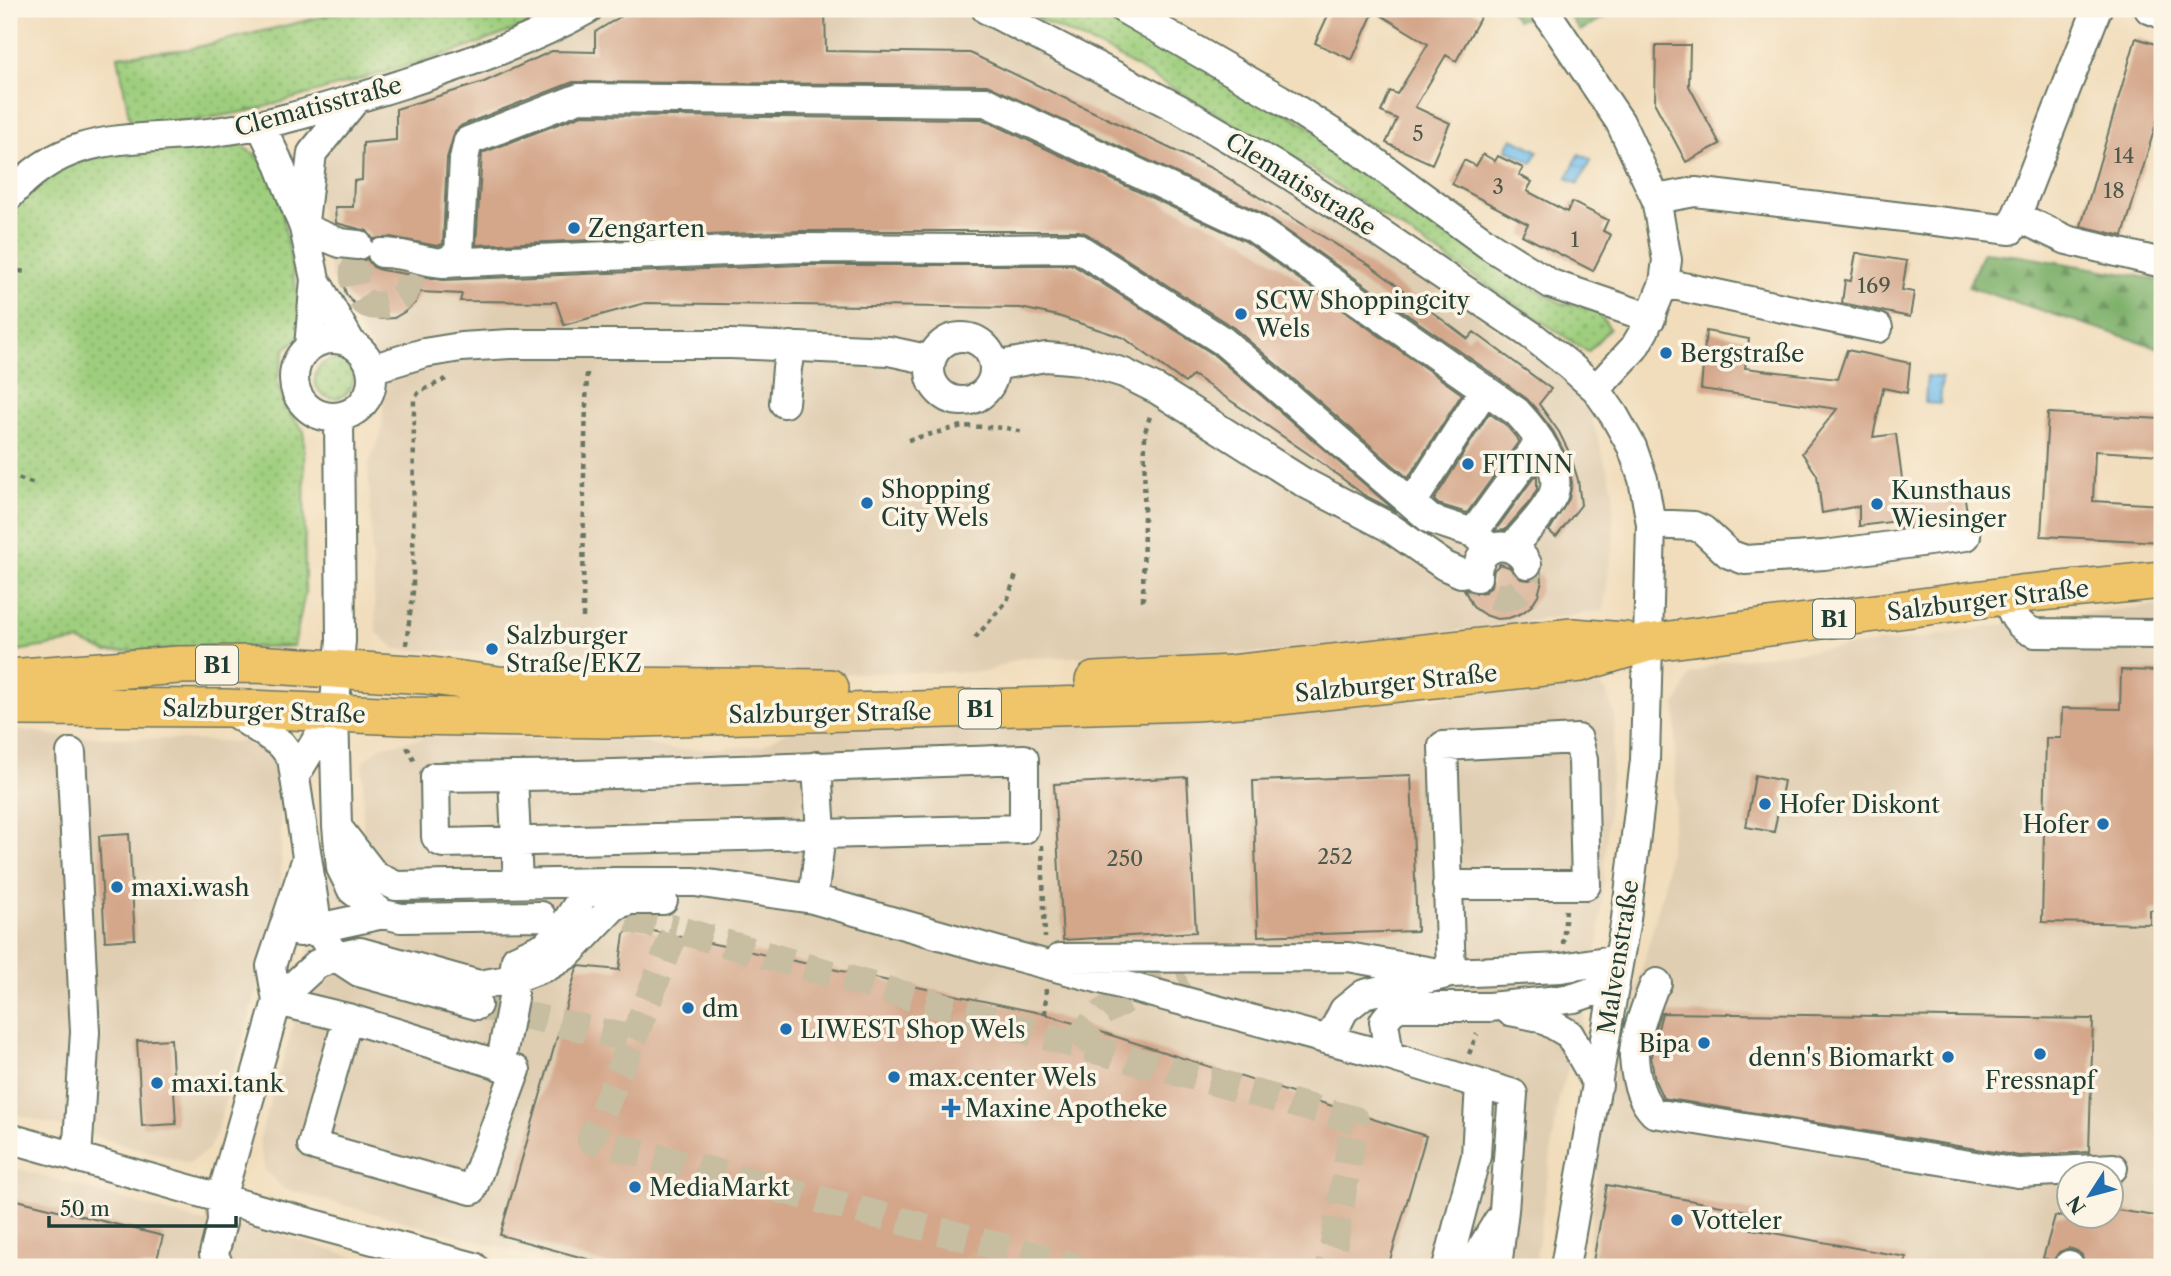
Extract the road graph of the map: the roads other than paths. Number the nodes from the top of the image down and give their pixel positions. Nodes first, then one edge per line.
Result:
1 (588, 9) edge
2 (986, 9) edge
3 (1544, 9) edge
4 (2097, 9) edge
5 (2149, 9) edge
6 (1129, 10) edge
7 (2162, 14) edge
8 (357, 98) junction
9 (288, 118) junction
10 (260, 124) junction
11 (312, 153) junction
12 (9, 196) edge
13 (1656, 199) junction
14 (2014, 223) junction
15 (304, 228) junction
16 (2162, 262) edge
17 (443, 263) junction
18 (315, 279) junction
19 (1664, 283) junction
20 (1651, 318) junction
21 (1878, 328) dead end
22 (351, 343) junction
23 (309, 346) junction
24 (791, 346) junction
25 (931, 360) junction
26 (994, 366) junction
27 (371, 369) junction
28 (1485, 389) junction
29 (1596, 390) junction
30 (784, 403) dead end
31 (339, 418) junction
32 (1540, 441) junction
33 (1412, 503) junction
34 (1651, 524) junction
35 (1966, 536) dead end
36 (1500, 548) junction
37 (2162, 580) edge
38 (2007, 596) junction
39 (2162, 634) edge
40 (1647, 643) junction
41 (338, 668) junction
42 (9, 684) edge
43 (227, 708) junction
44 (334, 712) junction
45 (71, 753) dead end
46 (817, 766) junction
47 (296, 774) junction
48 (513, 776) junction
49 (337, 826) junction
50 (821, 834) junction
51 (517, 841) junction
52 (308, 855) junction
53 (613, 882) junction
54 (518, 883) junction
55 (1447, 886) junction
56 (740, 889) junction
57 (813, 899) junction
58 (383, 914) junction
59 (541, 916) dead end
60 (318, 930) junction
61 (281, 935) junction
62 (336, 957) junction
63 (1121, 957) junction
64 (1046, 961) junction
65 (1617, 971) junction
66 (1439, 973) junction
67 (513, 979) junction
68 (1657, 983) dead end
69 (1180, 987) junction
70 (277, 1001) junction
71 (477, 1005) tunnel mouth
72 (1489, 1007) junction
73 (348, 1018) junction
74 (1329, 1040) junction
75 (1389, 1055) junction
76 (500, 1066) junction
77 (1480, 1084) junction
78 (1598, 1085) junction
79 (9, 1138) edge
80 (76, 1158) junction
81 (2056, 1171) edge
82 (221, 1198) junction
83 (1504, 1210) junction
84 (219, 1267) edge
85 (474, 1267) edge
86 (1447, 1267) edge
87 (1474, 1267) edge
88 (1497, 1267) edge
89 (1565, 1267) edge

1 - 8 street, Clematisstraße
2 - 29 street, Clematisstraße
3 - 13 street
4 - 14 street
5 - 7 street
6 - 20 street
8 - 9 street, Clematisstraße
8 - 11 street
9 - 10 street, Clematisstraße
9 - 11 street
10 - 12 street, Clematisstraße
10 - 15 street
11 - 15 street
13 - 14 street
13 - 19 street
14 - 16 street
15 - 17 street
15 - 18 street
17 - 28 street
17 - 33 street
18 - 22 street
18 - 23 street
19 - 20 street
19 - 21 street
20 - 29 street
22 - 23 street
22 - 27 street
23 - 31 street
24 - 25 street
24 - 27 street
24 - 30 street
25 - 26 street
25 - 26 street
26 - 36 street
27 - 31 street
28 - 32 street
28 - 33 street
29 - 34 street, Clematisstraße
31 - 41 street
32 - 36 street
32 - 36 street
33 - 36 street
34 - 35 street
34 - 40 street, Malvenstraße
37 - 38 main road, Salzburger Straße / B1
38 - 39 street
38 - 40 main road, Salzburger Straße / B1
40 - 41 main road, Salzburger Straße / B1
40 - 44 main road, Salzburger Straße / B1
40 - 65 street, Malvenstraße
41 - 42 main road, Salzburger Straße / B1
41 - 44 street
42 - 43 main road, Salzburger Straße / B1
43 - 44 main road, Salzburger Straße / B1
43 - 47 street
44 - 47 street
44 - 49 street
45 - 80 street
46 - 48 street
46 - 50 street
46 - 50 street
47 - 52 street
48 - 51 street
48 - 51 street
49 - 54 street
49 - 58 street
50 - 51 street
50 - 57 street
51 - 54 street
52 - 60 street
52 - 61 street
53 - 54 street
53 - 56 street
53 - 67 street
55 - 55 street
55 - 66 street
56 - 57 street
56 - 67 street
57 - 64 street
58 - 59 street
58 - 60 street
60 - 61 street
60 - 62 street
61 - 70 street
62 - 67 street
62 - 70 street
62 - 71 street
63 - 64 street
63 - 66 street
63 - 69 street
64 - 69 street
65 - 66 street
65 - 72 street
65 - 78 street, Malvenstraße
66 - 69 street
66 - 74 street
67 - 76 street
68 - 81 street
69 - 74 street
70 - 73 street
70 - 82 street
72 - 75 street
72 - 78 street
73 - 76 street
73 - 76 street
74 - 75 street
75 - 77 street
77 - 83 street
77 - 86 street
78 - 89 street, Malvenstraße
79 - 80 street
80 - 82 street
82 - 84 street
82 - 85 street
83 - 87 street
83 - 88 street

